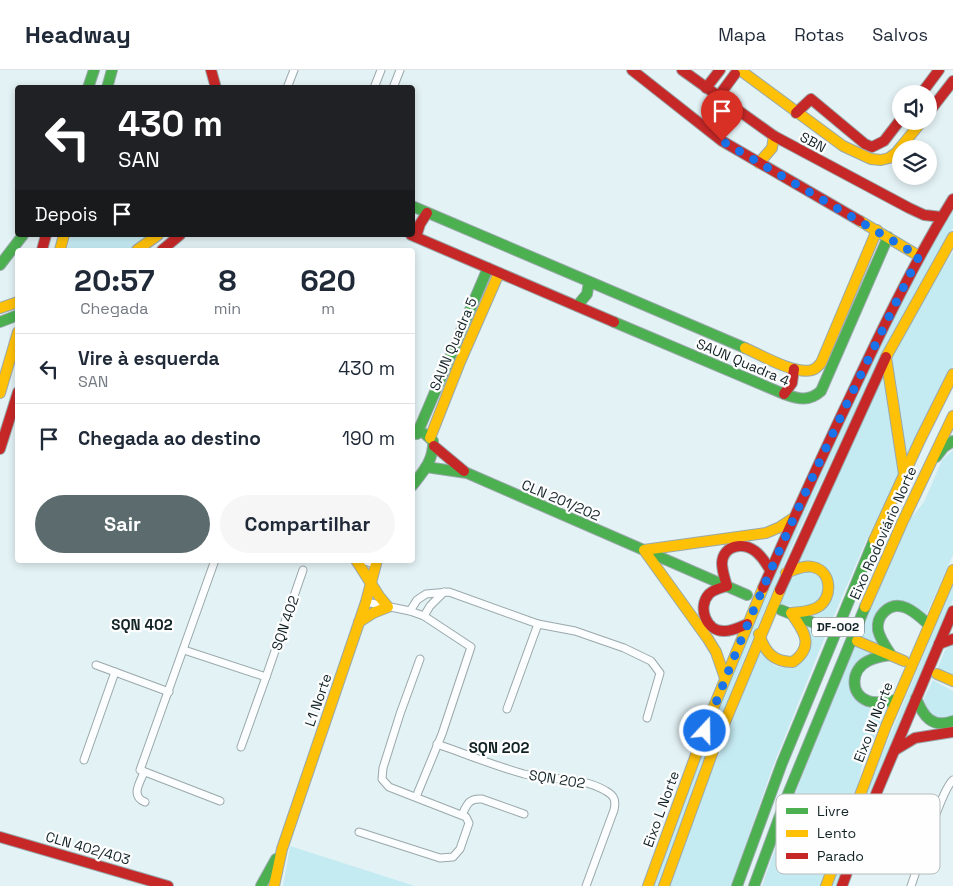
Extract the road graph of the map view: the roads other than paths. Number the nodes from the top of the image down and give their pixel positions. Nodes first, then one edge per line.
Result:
1 (94, 70) edge
2 (112, 70) edge
3 (211, 70) edge
4 (294, 70) edge
5 (382, 70) edge
6 (400, 70) edge
7 (632, 70) edge
8 (682, 70) edge
9 (720, 70) edge
10 (939, 70) edge
11 (735, 71) edge
12 (953, 81) edge
13 (89, 85) edge
14 (108, 85) edge
15 (215, 85) edge
16 (288, 85) edge
17 (375, 85) edge
18 (393, 85) edge
19 (928, 85) edge
20 (706, 88) junction
21 (718, 97) junction
22 (937, 100) edge
23 (796, 113) junction
24 (892, 130) edge
25 (915, 130) edge
26 (774, 136) junction
27 (758, 163) junction
28 (953, 200) edge
29 (415, 207) edge
30 (427, 213) junction
31 (942, 217) junction
32 (877, 230) junction
33 (415, 233) edge
34 (21, 237) edge
35 (155, 237) edge
36 (178, 237) edge
37 (415, 237) edge
38 (888, 237) junction
39 (951, 241) edge
40 (140, 248) edge
41 (164, 248) edge
42 (919, 256) junction
43 (0, 265) edge
44 (488, 268) junction
45 (499, 273) junction
46 (589, 282) junction
47 (15, 303) edge
48 (577, 306) junction
49 (0, 308) edge
50 (15, 316) edge
51 (0, 322) edge
52 (15, 342) edge
53 (886, 357) junction
54 (794, 369) junction
55 (953, 374) edge
56 (0, 393) edge
57 (784, 394) junction
58 (15, 402) edge
59 (953, 416) edge
60 (415, 435) edge
61 (953, 441) edge
62 (432, 442) junction
63 (0, 449) edge
64 (420, 470) edge
65 (926, 470) junction
66 (467, 473) junction
67 (904, 474) junction
68 (793, 518) junction
69 (644, 550) junction
70 (214, 563) edge
71 (358, 563) edge
72 (377, 563) edge
73 (303, 570) dead end
74 (770, 570) junction
75 (953, 570) edge
76 (786, 574) junction
77 (371, 583) junction
78 (727, 586) junction
79 (444, 592) junction
80 (747, 595) dead end
81 (366, 602) junction
82 (388, 607) junction
83 (410, 610) junction
84 (953, 611) edge
85 (786, 612) junction
86 (424, 616) junction
87 (359, 622) junction
88 (538, 624) junction
89 (746, 624) junction
90 (928, 624) junction
91 (827, 628) dead end
92 (759, 634) junction
93 (953, 639) edge
94 (857, 641) dead end
95 (938, 644) junction
96 (184, 650) junction
97 (891, 655) junction
98 (420, 659) dead end
99 (904, 661) dead end
100 (96, 664) dead end
101 (115, 672) junction
102 (937, 674) dead end
103 (266, 677) junction
104 (725, 678) junction
105 (953, 681) edge
106 (169, 692) junction
107 (916, 698) junction
108 (896, 700) junction
109 (507, 709) dead end
110 (647, 718) dead end
111 (953, 721) edge
112 (953, 732) edge
113 (437, 744) junction
114 (241, 747) dead end
115 (895, 750) junction
116 (84, 760) dead end
117 (144, 772) junction
118 (953, 780) edge
119 (788, 794) edge
120 (861, 794) edge
121 (876, 794) edge
122 (416, 797) junction
123 (220, 801) dead end
124 (145, 802) dead end
125 (940, 805) edge
126 (524, 814) dead end
127 (462, 815) junction
128 (776, 826) edge
129 (359, 832) dead end
130 (0, 836) edge
131 (282, 849) junction
132 (831, 874) edge
133 (846, 874) edge
134 (915, 874) edge
135 (168, 886) edge
136 (261, 886) edge
137 (274, 886) edge
138 (586, 886) edge
139 (648, 886) edge
140 (664, 886) edge
141 (737, 886) edge
142 (754, 886) edge
143 (826, 886) edge
144 (842, 886) edge
145 (911, 886) edge

1 - 13 main road
2 - 14 main road
3 - 15 main road
4 - 16 street
5 - 17 street
6 - 18 street
7 - 27 main road
8 - 20 main road, SBN
9 - 20 main road
10 - 19 main road
11 - 21 main road
11 - 23 main road
12 - 22 main road
20 - 21 main road, SBN
21 - 26 main road, SBN
23 - 24 main road
23 - 25 main road
26 - 27 main road
26 - 31 main road, SBN
27 - 32 main road
28 - 31 main road, Eixo L Norte
29 - 30 main road
30 - 33 main road
30 - 46 main road, SAUN Quadra 4
31 - 42 main road, Eixo L Norte
32 - 38 main road
32 - 54 main road, SAUN Quadra 4
34 - 43 main road
35 - 40 main road
36 - 41 main road
37 - 44 main road
38 - 42 main road
38 - 57 main road, SAUN Quadra 4
39 - 53 main road
42 - 68 main road, Eixo L Norte
44 - 45 main road
44 - 60 main road, SAUN Quadra 5
45 - 48 main road, SAUN Quadra 4
45 - 62 main road, SAUN Quadra 5
46 - 48 main road
46 - 54 main road, SAUN Quadra 4
47 - 49 main road
48 - 57 main road, SAUN Quadra 4
50 - 51 main road
52 - 56 main road
53 - 67 main road, Eixo Rodoviário Norte
53 - 76 main road, Eixo L Norte
54 - 57 main road
55 - 67 main road, Eixo Rodoviário Norte / DF-002
58 - 63 main road
59 - 65 main road, Eixo Rodoviário Norte / DF-002
60 - 62 main road
61 - 65 main road
62 - 64 main road, SAUN Quadra 5
62 - 66 main road, CLN 201/202
64 - 66 main road, CLN 201/202
65 - 119 main road, Eixo Rodoviário Norte / DF-002
66 - 69 main road, CLN 201/202
67 - 141 main road, Eixo Rodoviário Norte / DF-002
68 - 69 main road
68 - 74 main road, Eixo L Norte
69 - 78 main road, CLN 201/202
69 - 104 main road
70 - 96 street
71 - 77 main road
72 - 77 main road, L1 Norte
73 - 103 street, SQN 402
74 - 78 main road
74 - 89 main road, Eixo L Norte
75 - 90 main road, Eixo W Norte
76 - 85 main road
76 - 92 main road, Eixo L Norte
77 - 81 main road, L1 Norte
77 - 82 main road
78 - 80 main road, CLN 201/202
78 - 89 main road
79 - 83 street
79 - 86 street
79 - 88 street
81 - 82 street
81 - 87 main road, L1 Norte
82 - 83 street
82 - 87 main road
83 - 86 street
84 - 95 main road
85 - 91 main road
85 - 92 main road
86 - 113 street
87 - 131 main road, L1 Norte
88 - 109 street
88 - 110 street
89 - 104 main road, Eixo L Norte
90 - 97 main road
90 - 108 main road, Eixo W Norte
92 - 140 main road, Eixo L Norte
93 - 95 main road
94 - 97 main road
95 - 107 main road
96 - 103 street
96 - 106 street
97 - 99 main road
97 - 108 main road
98 - 122 street
100 - 101 street
101 - 106 street
101 - 116 street
102 - 105 main road
103 - 114 street, SQN 402
104 - 139 main road, Eixo L Norte
106 - 117 street
107 - 111 main road
107 - 115 main road
108 - 120 main road, Eixo W Norte
112 - 115 main road
113 - 122 street
113 - 138 street, SQN 202
115 - 121 main road
117 - 123 street
117 - 124 street
118 - 125 street
122 - 127 street
126 - 127 street
127 - 129 street
128 - 142 main road, Eixo Rodoviário Norte / DF-002
130 - 135 main road, CLN 402/403
131 - 136 main road, L1 Norte
131 - 137 main road, L1 Norte
132 - 143 main road, Eixo W Norte
133 - 144 main road
134 - 145 street

